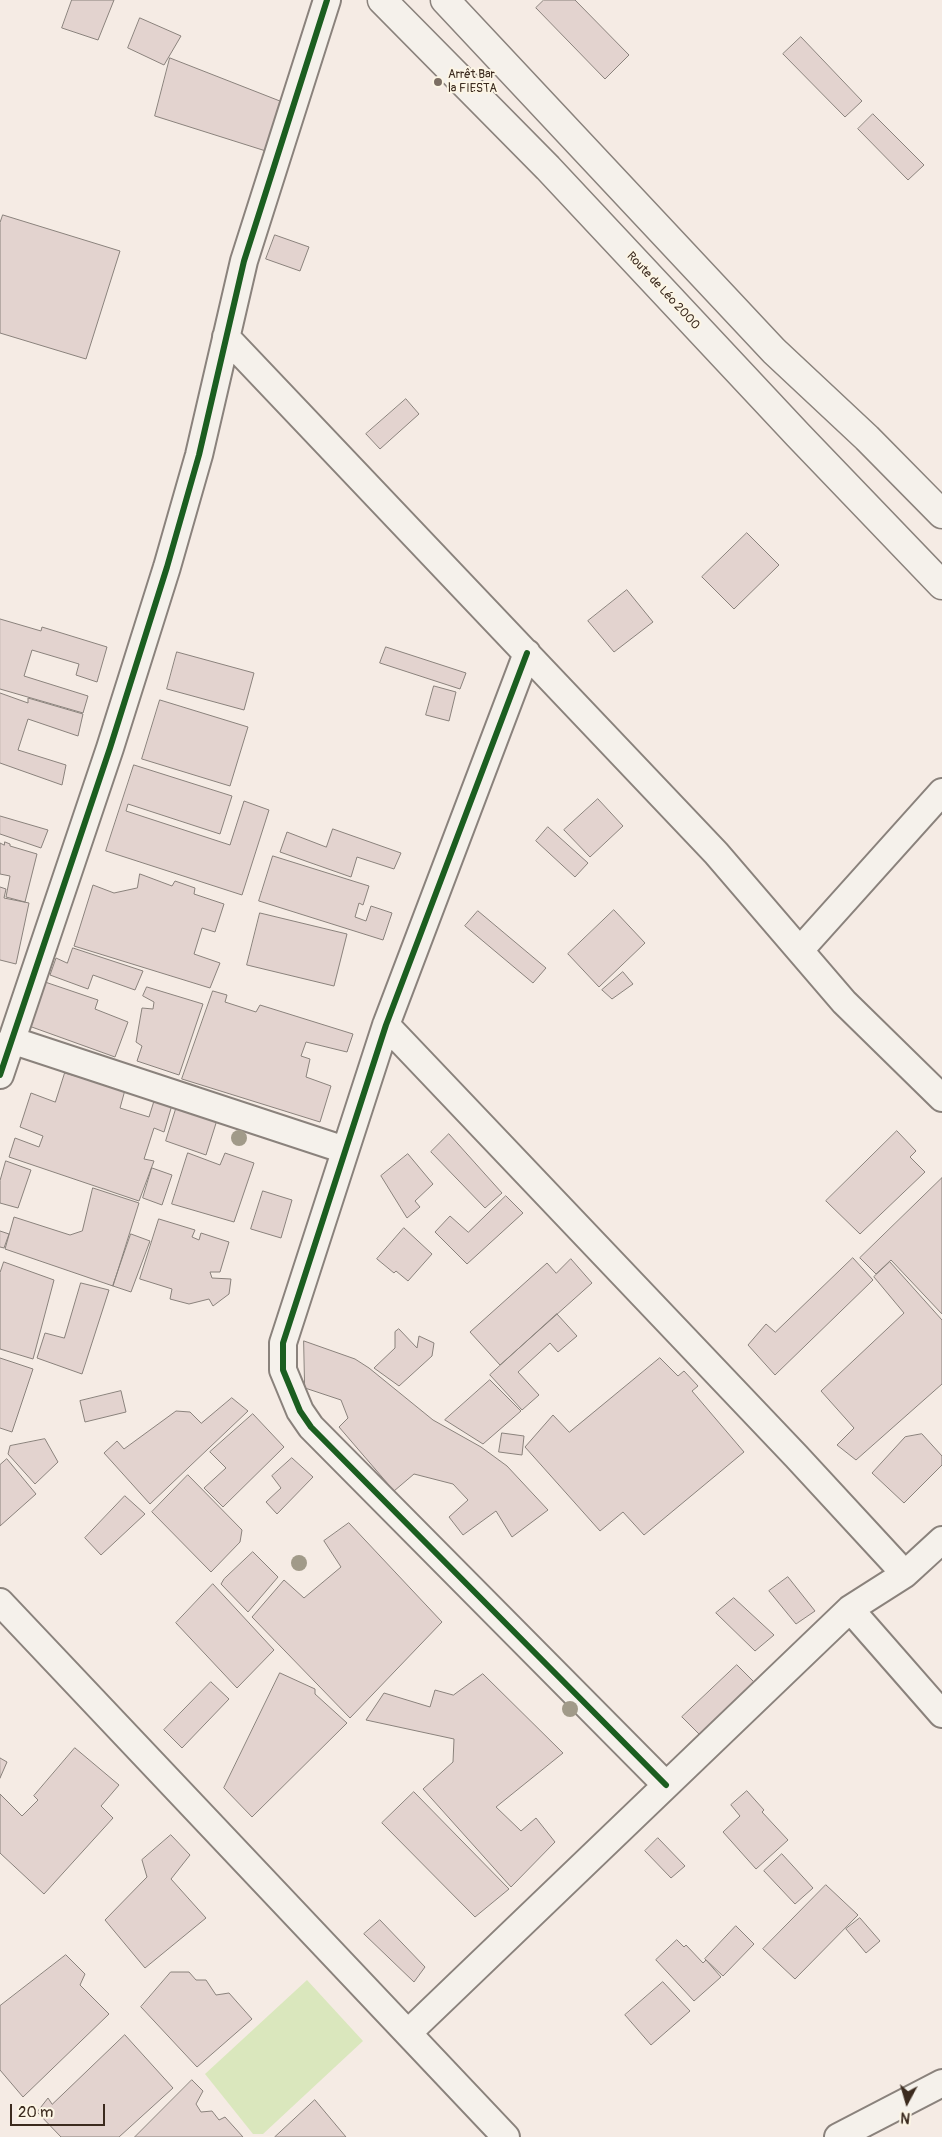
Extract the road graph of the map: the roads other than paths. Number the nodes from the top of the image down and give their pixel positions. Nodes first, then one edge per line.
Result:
1 (327, 0) edge
2 (382, 0) edge
3 (445, 0) edge
4 (226, 337) junction
5 (942, 514) edge
6 (942, 584) edge
7 (527, 653) junction
8 (942, 792) edge
9 (801, 949) junction
10 (386, 1025) junction
11 (11, 1040) junction
12 (0, 1075) edge
13 (942, 1098) edge
14 (345, 1150) junction
15 (942, 1540) edge
16 (905, 1574) junction
17 (0, 1602) edge
18 (850, 1609) junction
19 (942, 1714) edge
20 (666, 1785) junction
21 (408, 2033) junction
22 (942, 2083) edge
23 (506, 2137) edge
24 (838, 2137) edge

1 - 4 street
2 - 6 street, Route de Léo 2000
3 - 5 street
4 - 7 street
4 - 11 street
7 - 9 street
7 - 10 street
8 - 9 street
9 - 13 street
10 - 14 street
10 - 16 street
11 - 12 street
11 - 14 street
14 - 20 street
15 - 16 street
16 - 18 street
17 - 21 street
18 - 19 street
18 - 20 street
20 - 21 street
21 - 23 street
22 - 24 street

